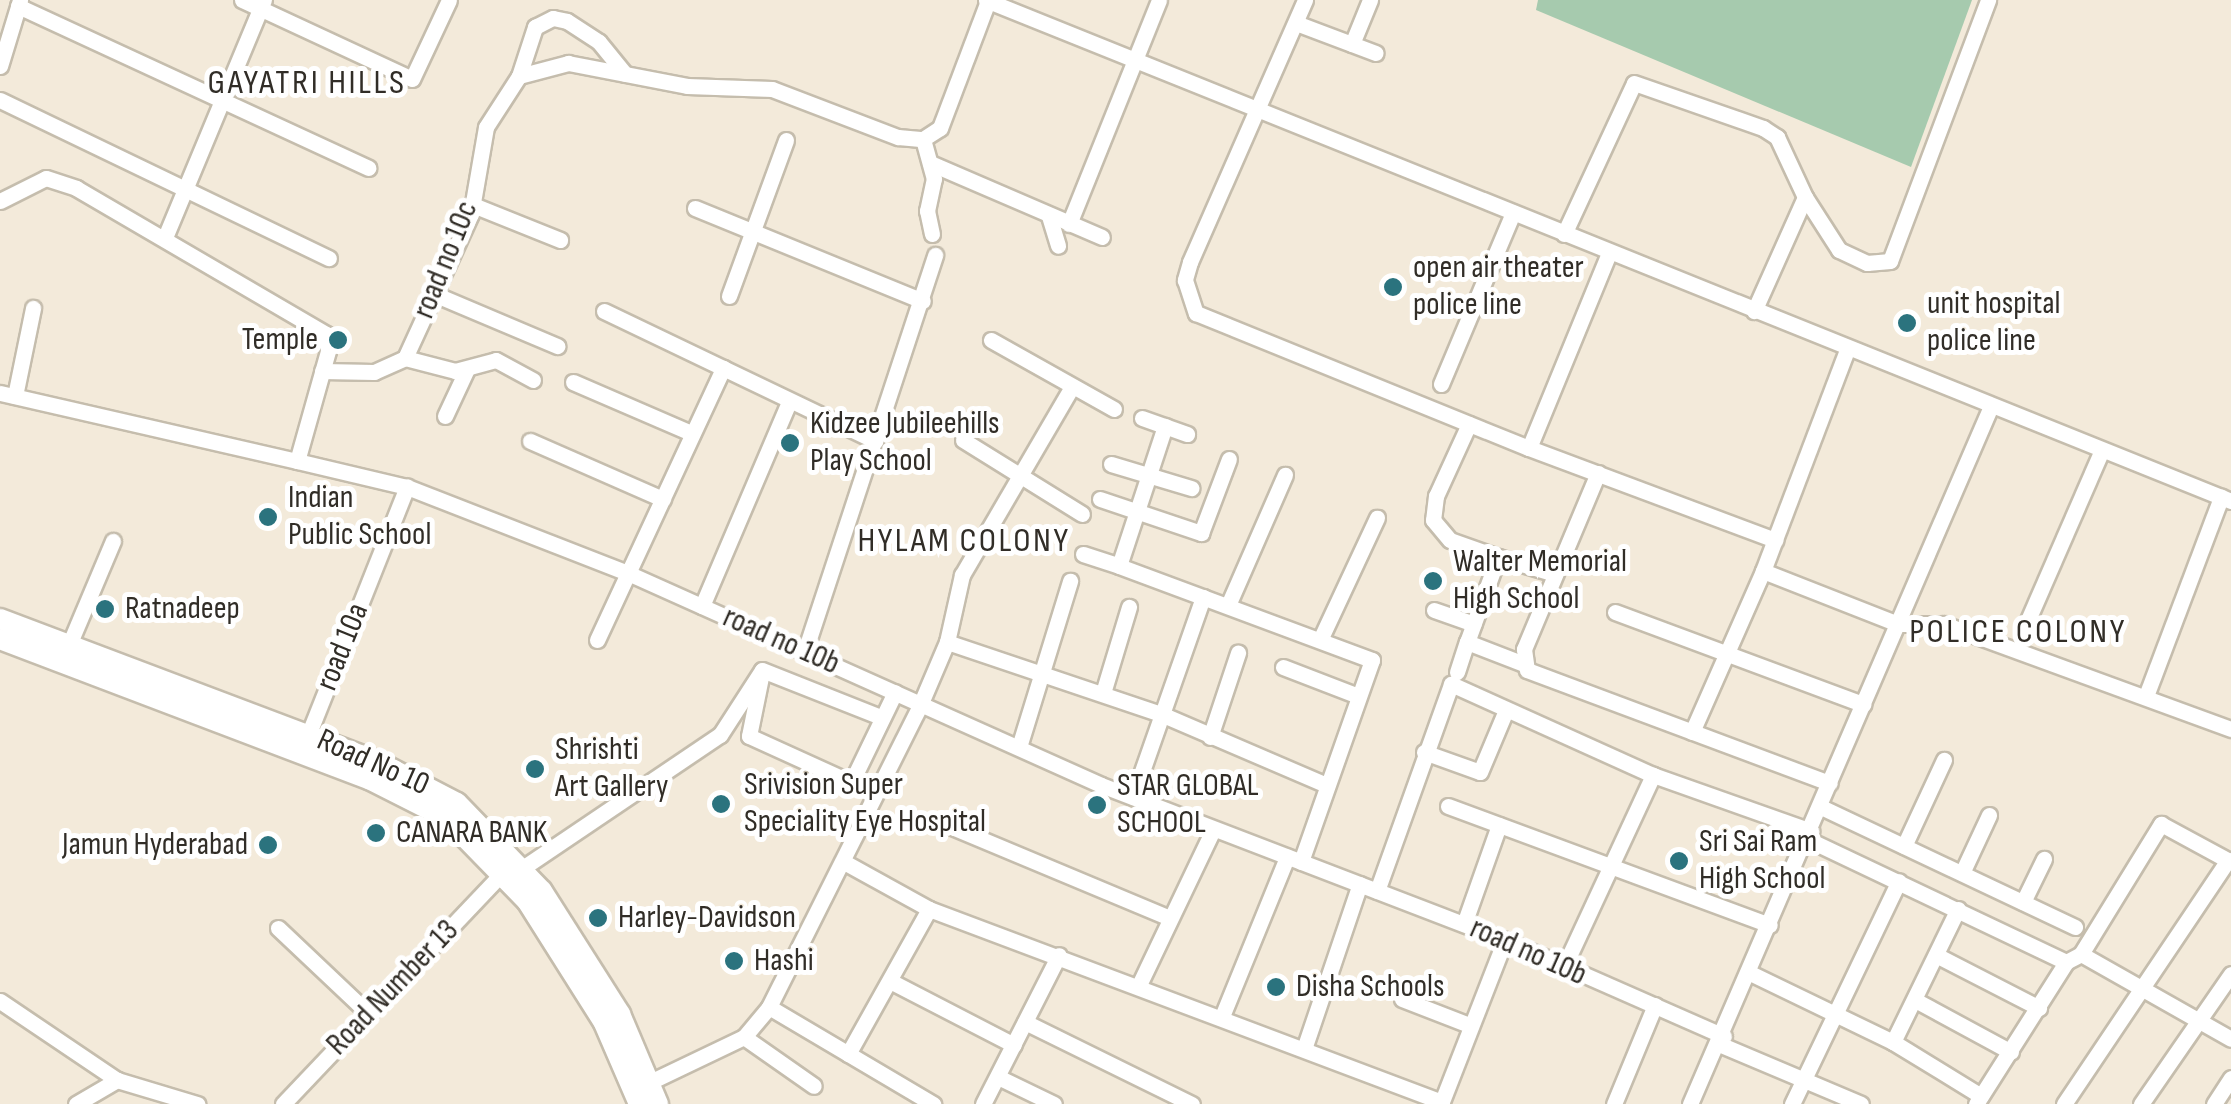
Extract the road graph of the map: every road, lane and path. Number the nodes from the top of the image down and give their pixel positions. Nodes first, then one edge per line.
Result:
1 (242, 0) edge
2 (449, 0) edge
3 (987, 0) edge
4 (1159, 0) edge
5 (1304, 0) edge
6 (1370, 0) edge
7 (1988, 0) edge
8 (19, 3) edge
9 (263, 4) edge
10 (1024, 8) edge
11 (1296, 23) junction
12 (1352, 44) junction
13 (1376, 54) dead end
14 (1135, 62) junction
15 (0, 66) edge
16 (625, 74) junction
17 (520, 76) junction
18 (222, 98) junction
19 (0, 100) edge
20 (1260, 114) junction
21 (922, 139) junction
22 (786, 140) dead end
23 (930, 162) junction
24 (368, 168) dead end
25 (185, 189) junction
26 (1805, 197) junction
27 (0, 200) edge
28 (473, 205) junction
29 (695, 208) dead end
30 (1513, 214) junction
31 (1049, 216) junction
32 (1069, 224) junction
33 (753, 232) junction
34 (932, 234) dead end
35 (1564, 234) junction
36 (166, 235) junction
37 (1102, 237) dead end
38 (560, 240) dead end
39 (1058, 246) dead end
40 (1610, 253) junction
41 (935, 255) dead end
42 (329, 258) dead end
43 (434, 294) junction
44 (729, 296) dead end
45 (922, 300) junction
46 (33, 308) dead end
47 (604, 311) dead end
48 (1754, 311) junction
49 (991, 340) dead end
50 (557, 346) dead end
51 (1847, 350) junction
52 (405, 358) junction
53 (723, 368) junction
54 (467, 369) junction
55 (322, 372) junction
56 (533, 380) dead end
57 (573, 382) dead end
58 (1441, 384) dead end
59 (1072, 387) junction
60 (8, 395) edge
61 (789, 402) junction
62 (1990, 406) junction
63 (1114, 409) dead end
64 (445, 416) dead end
65 (1142, 418) dead end
66 (1469, 424) junction
67 (1164, 426) junction
68 (692, 433) junction
69 (1187, 434) dead end
70 (963, 440) dead end
71 (530, 441) dead end
72 (875, 441) junction
73 (1529, 448) junction
74 (2102, 450) junction
75 (1229, 459) dead end
76 (297, 461) junction
77 (1111, 464) dead end
78 (1598, 474) junction
79 (1019, 476) junction
80 (1149, 476) junction
81 (1285, 476) dead end
82 (407, 486) junction
83 (1191, 488) dead end
84 (663, 499) junction
85 (1100, 499) dead end
86 (2226, 500) edge
87 (1137, 512) junction
88 (1082, 514) dead end
89 (1377, 518) dead end
90 (1776, 540) junction
91 (114, 541) dead end
92 (1083, 554) dead end
93 (1498, 557) junction
94 (1119, 566) junction
95 (1764, 571) junction
96 (630, 574) junction
97 (1555, 574) junction
98 (1070, 581) dead end
99 (1203, 597) junction
100 (1228, 603) junction
101 (702, 606) junction
102 (1129, 607) dead end
103 (1434, 610) dead end
104 (1615, 612) dead end
105 (0, 619) edge
106 (2028, 620) dead end
107 (1474, 624) junction
108 (1898, 624) junction
109 (0, 639) edge
110 (597, 640) dead end
111 (1320, 640) junction
112 (947, 642) junction
113 (1467, 642) junction
114 (68, 645) junction
115 (804, 651) junction
116 (1238, 654) dead end
117 (1726, 654) junction
118 (1524, 664) junction
119 (1283, 668) dead end
120 (760, 672) junction
121 (1457, 672) dead end
122 (1042, 674) junction
123 (895, 692) junction
124 (1103, 693) junction
125 (1358, 696) junction
126 (2146, 696) junction
127 (920, 703) junction
128 (1863, 704) junction
129 (1506, 710) junction
130 (1161, 714) junction
131 (882, 717) junction
132 (2231, 729) edge
133 (1692, 732) junction
134 (1210, 737) junction
135 (305, 744) junction
136 (1020, 747) junction
137 (1424, 752) junction
138 (1944, 760) dead end
139 (1653, 776) junction
140 (1830, 784) junction
141 (1327, 785) junction
142 (1133, 798) junction
143 (1448, 806) dead end
144 (1820, 806) junction
145 (1989, 814) dead end
146 (944, 824) dead end
147 (1499, 825) junction
148 (1213, 830) junction
149 (1809, 835) junction
150 (1904, 846) junction
151 (2044, 858) dead end
152 (1294, 859) junction
153 (2229, 861) edge
154 (844, 862) junction
155 (514, 870) junction
156 (1611, 870) junction
157 (1962, 873) junction
158 (1899, 881) junction
159 (1360, 884) junction
160 (1376, 890) junction
161 (2023, 902) junction
162 (929, 909) junction
163 (1958, 909) junction
164 (1170, 918) junction
165 (1464, 924) junction
166 (1770, 925) junction
167 (2075, 927) dead end
168 (278, 928) dead end
169 (1505, 940) junction
170 (1059, 955) junction
171 (1936, 955) junction
172 (2073, 958) junction
173 (1563, 969) junction
174 (1748, 972) junction
175 (2231, 974) edge
176 (892, 982) junction
177 (1139, 984) junction
178 (2142, 987) junction
179 (1402, 999) dead end
180 (1915, 1000) junction
181 (0, 1001) edge
182 (1655, 1005) junction
183 (769, 1007) junction
184 (2039, 1008) junction
185 (369, 1014) junction
186 (1223, 1014) junction
187 (1836, 1014) junction
188 (2200, 1019) junction
189 (1025, 1022) junction
190 (1469, 1025) junction
191 (744, 1037) junction
192 (2231, 1039) edge
193 (1721, 1040) junction
194 (1892, 1042) junction
195 (1014, 1044) junction
196 (1304, 1049) junction
197 (2010, 1052) junction
198 (848, 1054) junction
199 (998, 1077) junction
200 (1804, 1078) junction
201 (2231, 1078) edge
202 (116, 1080) junction
203 (652, 1081) junction
204 (814, 1086) dead end
205 (1978, 1100) edge
206 (1442, 1103) edge
207 (1858, 1103) edge
208 (76, 1104) edge
209 (197, 1104) edge
210 (283, 1104) edge
211 (639, 1104) edge
212 (658, 1104) edge
213 (933, 1104) edge
214 (983, 1104) edge
215 (1054, 1104) edge
216 (1192, 1104) edge
217 (1614, 1104) edge
218 (1690, 1104) edge
219 (1792, 1104) edge
220 (2064, 1104) edge
221 (2141, 1104) edge
222 (2214, 1104) edge

1 - 9 street
2 - 9 street
3 - 10 street
3 - 21 street
4 - 14 street
5 - 11 street
6 - 12 street
7 - 26 street
8 - 15 street
8 - 18 street
9 - 18 street
10 - 14 street
11 - 12 street
11 - 20 street
12 - 13 street
14 - 20 street
14 - 32 street
16 - 17 street
16 - 17 street, road no 10c
16 - 21 street
17 - 28 street, road no 10c
18 - 24 street
18 - 25 street
19 - 25 street
20 - 30 street
20 - 66 street
21 - 23 street
22 - 33 street
23 - 31 street
23 - 34 street
25 - 36 street
25 - 42 street
26 - 35 street
26 - 48 street
27 - 36 street
28 - 38 street
28 - 43 street, road no 10c
29 - 33 street
30 - 35 street
30 - 58 street
31 - 32 street
31 - 39 street
32 - 37 street
33 - 44 street
33 - 45 street
35 - 40 street
36 - 55 street
40 - 48 street
40 - 73 street
41 - 45 street
43 - 50 street
43 - 52 street, road no 10c
45 - 72 street
46 - 60 street
47 - 53 street
48 - 51 street
49 - 59 street
51 - 62 street
51 - 90 street
52 - 54 street
52 - 55 street, road no 10c
53 - 61 street
53 - 68 street
54 - 56 street
54 - 64 street
55 - 76 street
57 - 68 street
59 - 63 street
59 - 79 street
60 - 76 street, road no 10b
61 - 72 street
61 - 101 street
62 - 74 street
62 - 108 street
65 - 67 street
66 - 73 street
66 - 93 street
67 - 69 street
67 - 80 street
68 - 84 street
70 - 79 street
71 - 84 street
72 - 115 street
73 - 78 street
74 - 86 street
74 - 106 street
75 - 87 street
76 - 82 street, road no 10b
77 - 80 street
78 - 90 street
78 - 97 street
79 - 88 street
79 - 112 street
80 - 83 street
80 - 87 street
81 - 100 street
82 - 96 street, road no 10b
82 - 135 street, road 10a
84 - 96 street
85 - 87 street
86 - 126 street
87 - 94 street
89 - 111 street
90 - 95 street
91 - 114 street
92 - 94 street
93 - 97 street
93 - 107 street
94 - 99 street
95 - 108 street
95 - 117 street
96 - 101 street, road no 10b
96 - 110 street
97 - 118 street
98 - 122 street
99 - 100 street
99 - 130 street
100 - 111 street
101 - 115 street, road no 10b
102 - 124 street
103 - 107 street
104 - 117 street
105 - 114 main road, Road No 10
107 - 113 street
108 - 126 street
108 - 128 street
109 - 135 main road, Road No 10
111 - 125 street
112 - 122 street
112 - 127 street
113 - 118 street
113 - 121 street
114 - 135 main road, Road No 10
115 - 123 street, road no 10b
116 - 134 street
117 - 128 street
117 - 133 street
118 - 133 street
119 - 125 street
120 - 131 street
120 - 131 street
120 - 155 street, Road Number 13
122 - 124 street
122 - 136 street
123 - 127 street, road no 10b
123 - 131 street
124 - 130 street
125 - 141 street
126 - 132 street
127 - 136 street, road no 10b
127 - 154 street
128 - 140 street
129 - 137 street
129 - 137 street
129 - 139 street
130 - 134 street
130 - 142 street
133 - 140 street
134 - 141 street
135 - 155 main road, Road No 10
136 - 142 street, road no 10b
137 - 160 street
138 - 150 street
139 - 149 street
139 - 156 street
140 - 144 street
141 - 152 street
142 - 148 street, road no 10b
143 - 147 street
144 - 149 street
144 - 150 street
145 - 157 street
146 - 164 street
147 - 156 street
147 - 165 street
148 - 152 street, road no 10b
148 - 164 street
149 - 158 street
149 - 166 street
150 - 157 street
151 - 161 street
152 - 159 street, road no 10b
152 - 186 street
153 - 172 street
153 - 178 street
154 - 162 street
154 - 183 street
155 - 185 street, Road Number 13
155 - 203 main road, Road No 10
155 - 211 main road, Road No 10
156 - 166 street
156 - 173 street
157 - 161 street
158 - 163 street
158 - 187 street
159 - 160 street, road no 10b
159 - 196 street
160 - 165 street, road no 10b
161 - 167 street
162 - 170 street
162 - 176 street
163 - 171 street
163 - 172 street
164 - 177 street
165 - 169 street, road no 10b
166 - 174 street
168 - 185 street
169 - 173 street, road no 10b
169 - 190 street
170 - 177 street
170 - 189 street
171 - 180 street
171 - 184 street
172 - 178 street
172 - 184 street
173 - 182 street, road no 10b
174 - 187 street
174 - 193 street
175 - 188 street
176 - 195 street
176 - 198 street
177 - 186 street
178 - 188 street
178 - 220 street
179 - 190 street
180 - 194 street
180 - 197 street
181 - 202 street
182 - 193 street, road no 10b
182 - 217 street
183 - 191 street
183 - 198 street
184 - 197 street
185 - 210 street, Road Number 13
186 - 196 street
187 - 194 street
187 - 200 street
188 - 192 street
188 - 221 street
189 - 195 street
189 - 216 street
190 - 206 street
191 - 203 street
191 - 204 street
193 - 200 street, road no 10b
193 - 218 street
194 - 205 street
195 - 199 street
196 - 206 street
197 - 205 street
198 - 213 street
199 - 214 street
199 - 215 street
200 - 207 street, road no 10b
200 - 219 street
201 - 222 street
202 - 208 street
202 - 209 street
203 - 212 main road, Road No 10

